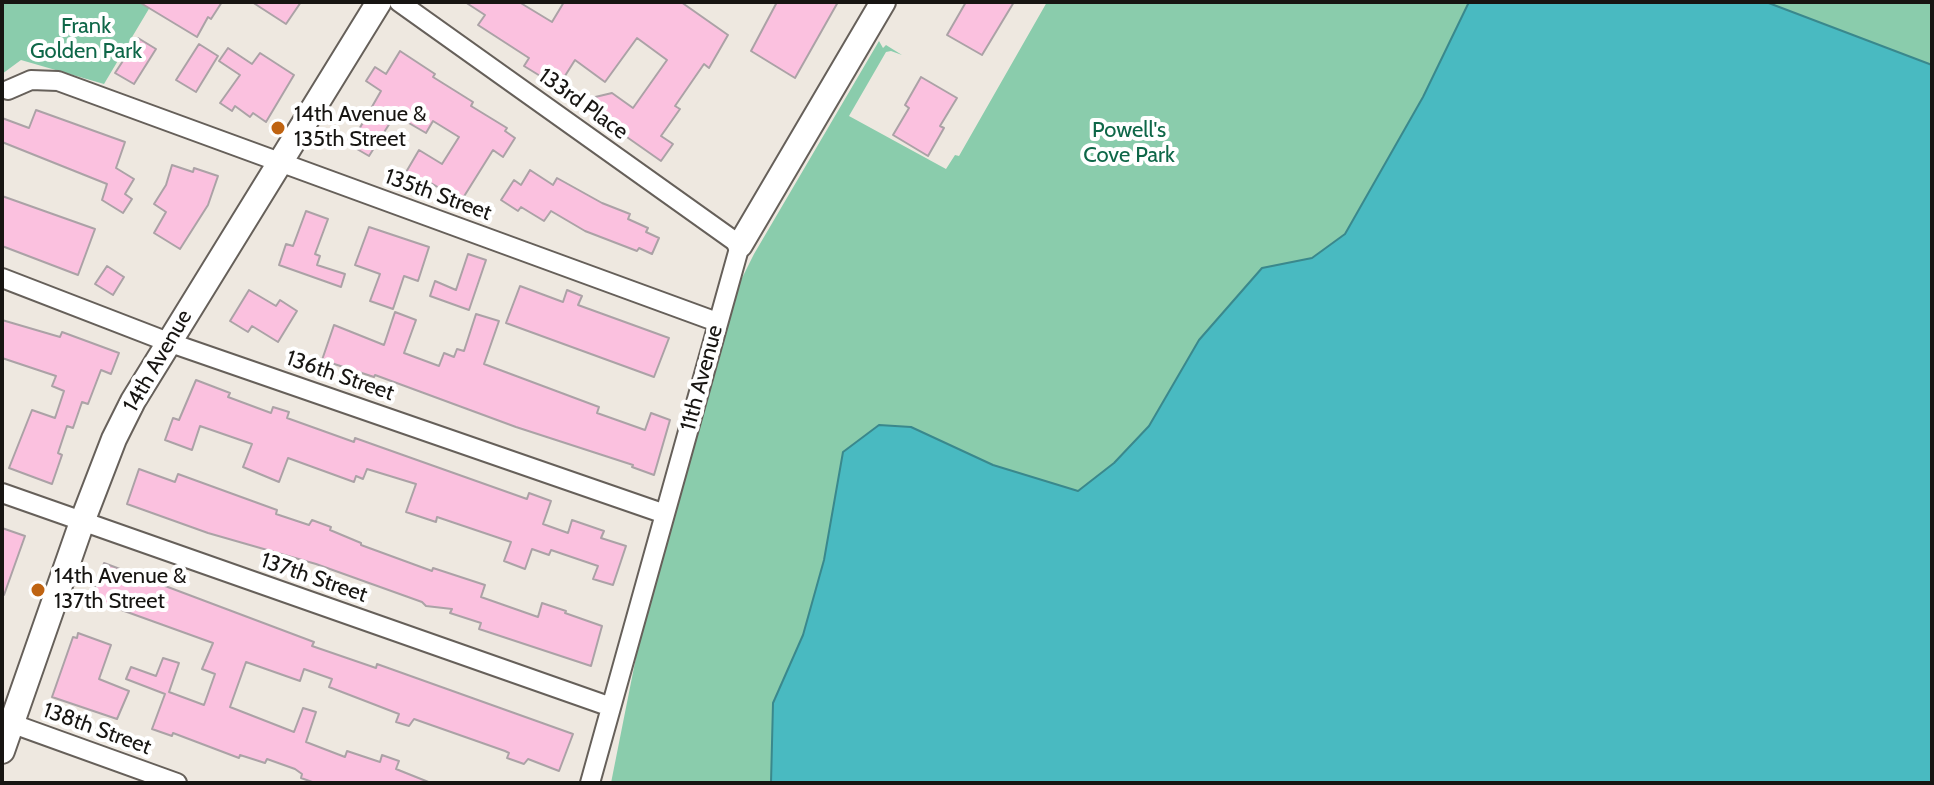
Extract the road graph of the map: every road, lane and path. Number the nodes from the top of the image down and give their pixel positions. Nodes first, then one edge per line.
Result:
1 (379, 2) edge
2 (399, 2) edge
3 (883, 2) edge
4 (8, 90) dead end
5 (279, 163) junction
6 (740, 245) junction
7 (2, 278) edge
8 (717, 322) junction
9 (168, 342) junction
10 (2, 493) edge
11 (665, 514) junction
12 (82, 522) junction
13 (611, 707) junction
14 (7, 722) edge
15 (2, 751) edge
16 (177, 783) edge
17 (590, 783) edge

1 - 5 street, 14th Avenue
2 - 6 street, 133rd Place
3 - 6 street, 11th Avenue
4 - 5 street, 135th Street
5 - 8 street, 135th Street
5 - 9 street, 14th Avenue
6 - 8 street, 11th Avenue
7 - 9 street, 136th Street
8 - 11 street, 11th Avenue
9 - 11 street, 136th Street
9 - 12 street, 14th Avenue
10 - 12 street, 137th Street
11 - 13 street, 11th Avenue
12 - 13 street, 137th Street
12 - 14 street, 14th Avenue
13 - 17 street, 11th Avenue
14 - 15 street, 14th Avenue
14 - 16 street, 138th Street

